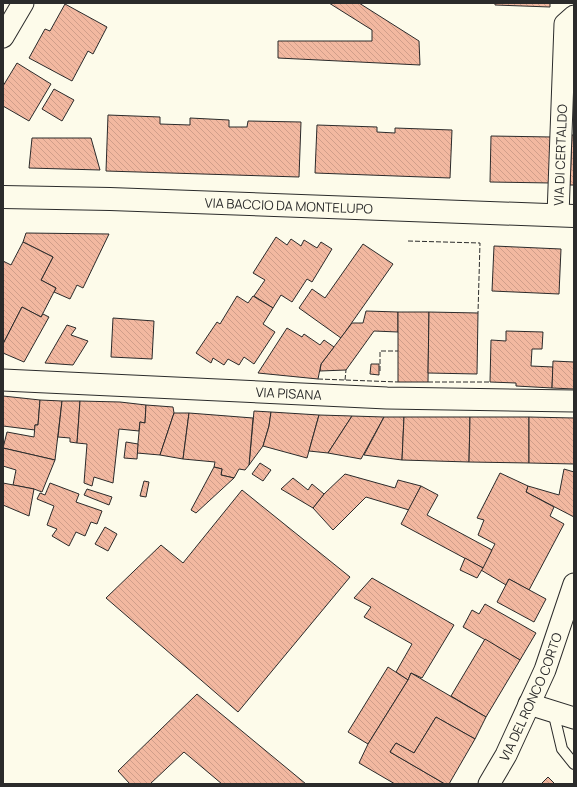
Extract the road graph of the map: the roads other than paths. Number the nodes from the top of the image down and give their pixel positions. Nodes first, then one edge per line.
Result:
1 (23, 3) edge
2 (570, 20) edge
3 (3, 37) edge
4 (3, 197) edge
5 (566, 215) edge
6 (3, 380) edge
7 (574, 401) edge
8 (574, 584) edge
9 (530, 704) junction
10 (553, 711) junction
11 (574, 718) edge
12 (574, 764) edge
13 (489, 784) edge

1 - 3 street
2 - 5 street, VIA DI CERTALDO
4 - 5 street, VIA BACCIO DA MONTELUPO
6 - 7 street, VIA PISANA
8 - 9 street, VIA DEL RONCO CORTO
9 - 10 street
9 - 13 street, VIA DEL RONCO CORTO
10 - 11 street
10 - 12 lane

